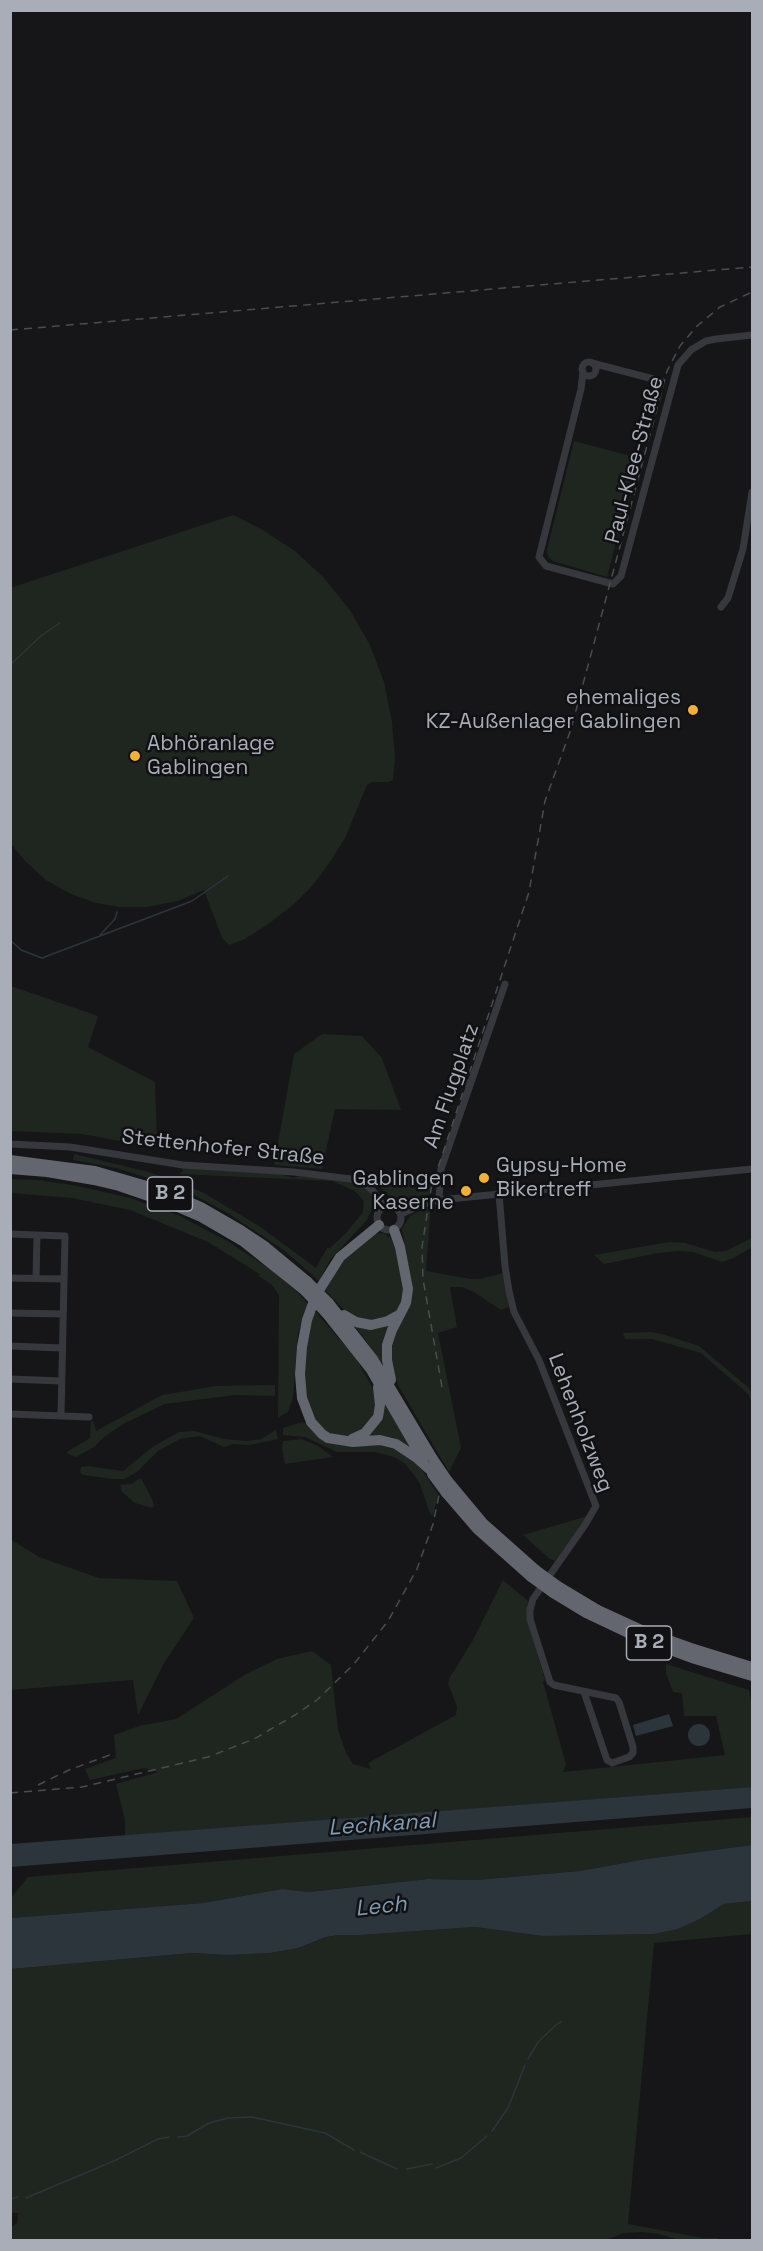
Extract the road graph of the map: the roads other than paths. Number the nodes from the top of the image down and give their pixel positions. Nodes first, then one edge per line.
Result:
1 (753, 335) edge
2 (592, 363) junction
3 (615, 369) junction
4 (583, 372) junction
5 (593, 375) junction
6 (661, 381) dead end
7 (581, 389) junction
8 (753, 492) edge
9 (721, 607) dead end
10 (505, 984) dead end
11 (10, 1144) edge
12 (10, 1160) edge
13 (10, 1169) edge
14 (753, 1169) edge
15 (499, 1194) junction
16 (440, 1200) junction
17 (384, 1207) junction
18 (401, 1214) junction
19 (379, 1225) junction
20 (394, 1230) junction
21 (10, 1234) edge
22 (37, 1235) junction
23 (10, 1278) edge
24 (36, 1278) junction
25 (64, 1279) junction
26 (306, 1285) junction
27 (330, 1309) junction
28 (10, 1313) edge
29 (63, 1314) junction
30 (399, 1315) junction
31 (10, 1346) edge
32 (62, 1348) junction
33 (375, 1378) junction
34 (10, 1380) edge
35 (61, 1381) junction
36 (394, 1392) junction
37 (10, 1414) edge
38 (61, 1416) junction
39 (89, 1416) dead end
40 (344, 1441) junction
41 (431, 1467) junction
42 (533, 1574) junction
43 (556, 1590) junction
44 (753, 1666) edge
45 (753, 1676) edge
46 (584, 1692) junction

1 - 7 street, Paul-Klee-Straße
2 - 3 street
2 - 4 street
2 - 5 street
3 - 5 street
3 - 6 street
4 - 5 street
4 - 7 street
5 - 7 street
8 - 9 street
10 - 16 street, Am Flugplatz
11 - 17 street, Stettenhofer Straße
12 - 26 highway, B 2
13 - 26 highway, B 2
14 - 15 street
15 - 16 street
15 - 46 street, Lehenholzweg
16 - 18 street
17 - 18 street
17 - 19 street
18 - 20 street
19 - 20 street
19 - 40 highway
20 - 30 highway
21 - 22 street
22 - 24 street
22 - 25 street
23 - 24 street
24 - 25 street
25 - 29 street
26 - 27 highway, B 2, bridge
27 - 30 highway
27 - 33 highway, B 2
27 - 36 highway, B 2
28 - 29 street
29 - 32 street
30 - 36 highway
31 - 32 street
32 - 35 street
33 - 40 highway
33 - 41 highway, B 2
34 - 35 street
35 - 38 street
36 - 41 highway, B 2
37 - 38 street
38 - 39 street
40 - 41 highway
41 - 42 highway, B 2, bridge
41 - 42 highway, B 2, bridge
42 - 43 highway, B 2, bridge
43 - 44 highway, B 2
43 - 45 highway, B 2
46 - 46 street, Lehenholzweg

